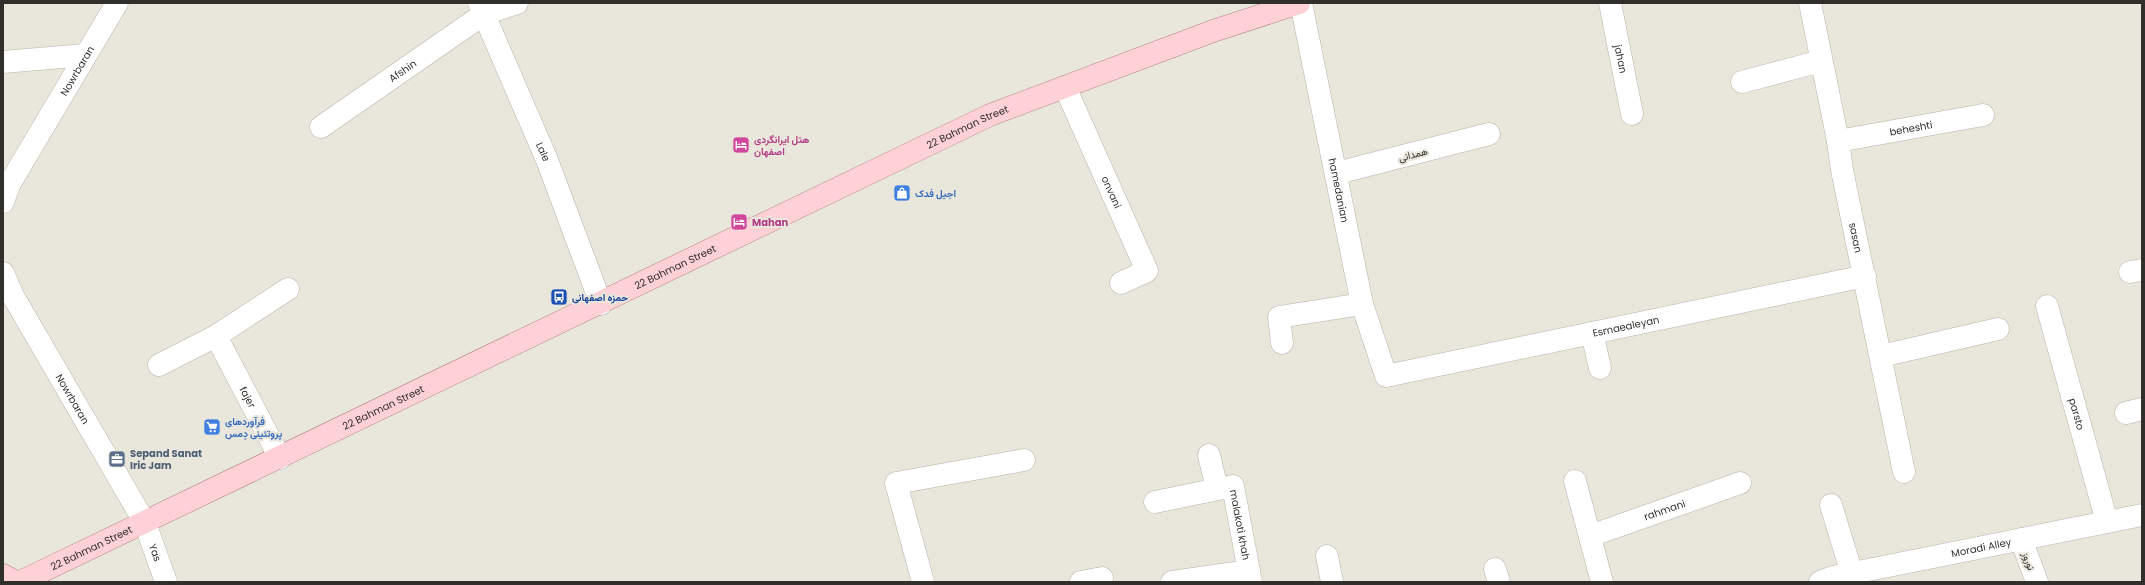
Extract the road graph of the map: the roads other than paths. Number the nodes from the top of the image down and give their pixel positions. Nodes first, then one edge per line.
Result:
1 (116, 3) edge
2 (517, 3) edge
3 (1300, 3) edge
4 (1610, 3) edge
5 (1810, 3) edge
6 (482, 9) edge
7 (85, 55) junction
8 (1821, 61) junction
9 (3, 62) edge
10 (1742, 82) dead end
11 (1064, 87) junction
12 (1632, 114) dead end
13 (1983, 115) dead end
14 (321, 127) dead end
15 (1489, 134) dead end
16 (1838, 140) junction
17 (1337, 174) junction
18 (3, 202) edge
19 (3, 273) edge
20 (1865, 276) junction
21 (1121, 283) dead end
22 (288, 289) dead end
23 (600, 304) junction
24 (1362, 304) junction
25 (2047, 306) dead end
26 (1998, 329) dead end
27 (1592, 333) junction
28 (216, 336) junction
29 (1282, 343) dead end
30 (1881, 356) junction
31 (159, 365) dead end
32 (1600, 368) dead end
33 (1386, 376) joint
34 (1209, 455) dead end
35 (280, 458) junction
36 (1024, 460) dead end
37 (1904, 472) dead end
38 (1575, 481) dead end
39 (1740, 484) dead end
40 (1217, 489) junction
41 (1155, 502) dead end
42 (1831, 505) dead end
43 (2142, 515) edge
44 (2107, 522) junction
45 (145, 523) junction
46 (1590, 536) junction
47 (2021, 539) junction
48 (1327, 556) dead end
49 (1852, 574) junction
50 (3, 575) edge
51 (1250, 576) edge
52 (1102, 578) dead end
53 (16, 582) edge
54 (20, 582) edge
55 (166, 582) edge
56 (923, 582) edge
57 (1081, 582) edge
58 (1172, 582) edge
59 (1332, 582) edge
60 (1602, 582) edge
61 (1820, 582) edge
62 (2037, 582) edge

1 - 7 street, Nowrbaran
2 - 6 street, Afshin
3 - 11 main road, 22 Bahman Street
3 - 17 street, hamedanian
4 - 12 street, jahan
5 - 8 street, sasan
6 - 14 street, Afshin
6 - 23 street, Lale
7 - 9 street
7 - 18 street, Nowrbaran
8 - 10 street
8 - 16 street, sasan
11 - 21 street, onvani
11 - 23 main road, 22 Bahman Street
13 - 16 street, beheshti
15 - 17 street, همدانی
16 - 20 street, sasan
17 - 24 street, hamedanian
19 - 45 street, Nowrbaran
20 - 27 street, Esmaealeyan
20 - 30 street, sasan
22 - 28 street
23 - 35 main road, 22 Bahman Street
24 - 29 street
24 - 33 street, hamedanian
25 - 44 street, parsto
26 - 30 street
27 - 32 street
27 - 33 street, Esmaealeyan
28 - 31 street
28 - 35 street, fajer
30 - 37 street, sasan
34 - 40 street
35 - 45 main road, 22 Bahman Street
36 - 56 street
38 - 46 street
39 - 46 street, rahmani
40 - 41 street, malakoti khah
40 - 51 street, malakoti khah
42 - 49 street
43 - 44 street, Moradi Alley
44 - 47 street, Moradi Alley
45 - 54 main road, 22 Bahman Street
45 - 55 street, Yas
46 - 60 street
47 - 49 street, Moradi Alley
47 - 62 street, نوروز
48 - 59 street
49 - 61 street, Moradi Alley
50 - 53 main road
51 - 58 street, malakoti khah
52 - 57 street

